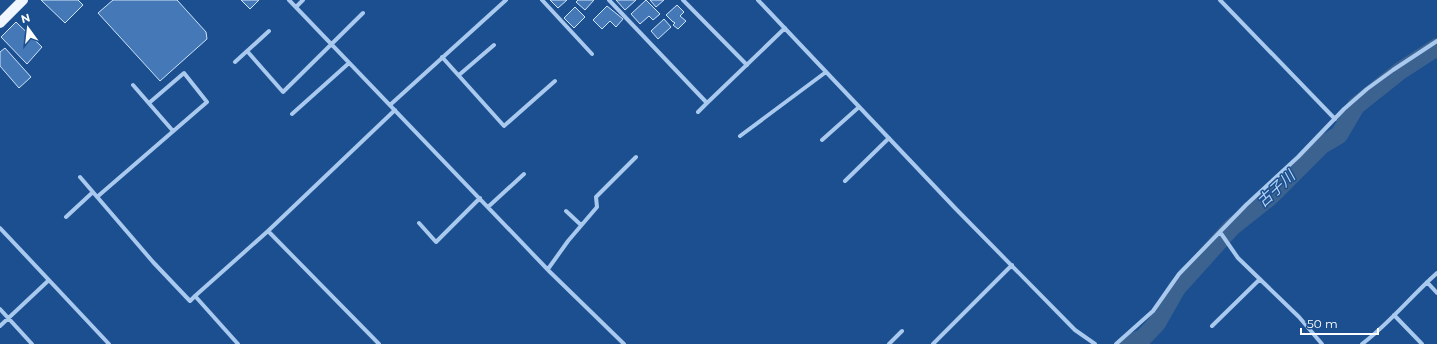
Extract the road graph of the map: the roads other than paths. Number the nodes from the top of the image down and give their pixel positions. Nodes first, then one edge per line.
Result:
1 (23, 0) edge
2 (288, 0) edge
3 (303, 0) edge
4 (506, 0) edge
5 (542, 0) edge
6 (609, 0) edge
7 (683, 0) edge
8 (758, 0) edge
9 (1222, 1) edge
10 (296, 7) junction
11 (363, 13) dead end
12 (0, 23) edge
13 (784, 28) junction
14 (269, 31) dead end
15 (1437, 41) edge
16 (331, 44) junction
17 (494, 45) dead end
18 (247, 52) junction
19 (592, 54) dead end
20 (442, 57) junction
21 (235, 62) dead end
22 (349, 63) junction
23 (747, 65) junction
24 (826, 72) junction
25 (459, 75) junction
26 (555, 81) dead end
27 (133, 85) dead end
28 (149, 103) junction
29 (707, 103) junction
30 (390, 105) junction
31 (859, 107) junction
32 (395, 110) junction
33 (698, 112) dead end
34 (292, 114) dead end
35 (1335, 119) junction
36 (173, 131) junction
37 (740, 136) dead end
38 (889, 138) junction
39 (822, 140) dead end
40 (636, 157) dead end
41 (524, 174) dead end
42 (80, 178) dead end
43 (845, 181) dead end
44 (93, 192) junction
45 (98, 197) junction
46 (480, 198) junction
47 (488, 207) junction
48 (566, 211) dead end
49 (66, 217) dead end
50 (419, 223) dead end
51 (581, 225) junction
52 (0, 228) edge
53 (268, 231) junction
54 (1220, 232) junction
55 (1012, 265) junction
56 (548, 268) junction
57 (1437, 273) edge
58 (49, 280) junction
59 (1260, 280) junction
60 (1427, 282) junction
61 (1437, 293) edge
62 (195, 296) junction
63 (0, 309) edge
64 (1394, 315) junction
65 (8, 318) junction
66 (0, 326) edge
67 (1212, 326) dead end
68 (902, 331) dead end
69 (32, 344) edge
70 (109, 344) edge
71 (238, 344) edge
72 (379, 344) edge
73 (624, 344) edge
74 (890, 344) edge
75 (933, 344) edge
76 (1095, 344) edge
77 (1116, 344) edge
78 (1322, 344) edge
79 (1362, 344) edge
80 (1422, 344) edge

1 - 12 main road
2 - 10 street
3 - 10 street
4 - 20 street
5 - 19 street
6 - 29 street
7 - 23 street
8 - 13 street
9 - 35 street
10 - 16 street
11 - 16 street
13 - 23 street
13 - 24 street
14 - 18 street
15 - 35 street
16 - 18 street
16 - 22 street
17 - 25 street
18 - 21 street
20 - 25 street
20 - 30 street
22 - 30 street
22 - 34 street
23 - 29 street
24 - 31 street
24 - 37 street
25 - 26 street
27 - 28 street
28 - 36 street
28 - 36 street
29 - 33 street
30 - 32 street
31 - 38 street
31 - 39 street
32 - 46 street
32 - 53 street
35 - 54 street
36 - 45 street
38 - 43 street
38 - 55 street
40 - 51 street
41 - 47 street
42 - 44 street
44 - 45 street
44 - 49 street
45 - 62 street
46 - 47 street
46 - 50 street
47 - 56 street
48 - 51 street
51 - 56 street
52 - 58 street
53 - 62 street
53 - 72 street
54 - 59 street
54 - 77 street
55 - 75 street
55 - 76 street
56 - 73 street
57 - 60 street
58 - 65 street
58 - 70 street
59 - 67 street
59 - 78 street
60 - 61 street
60 - 64 street
62 - 71 street
63 - 65 street
64 - 79 street
64 - 80 street
65 - 66 street
65 - 69 street
68 - 74 street

